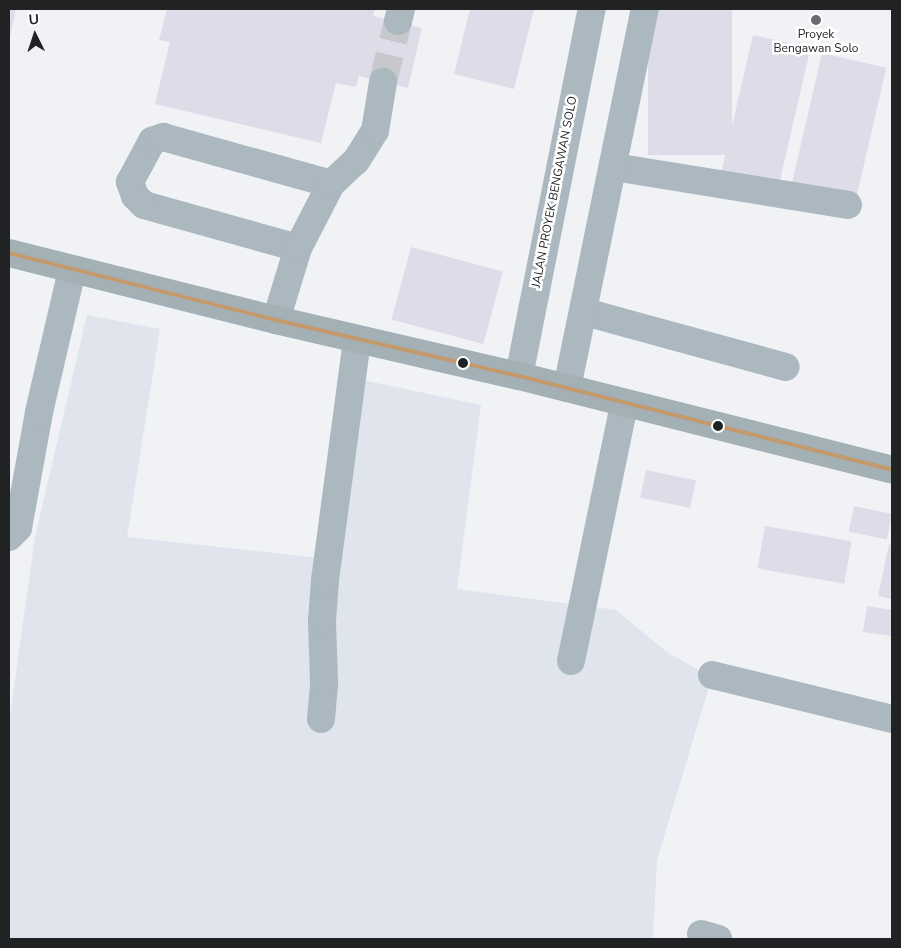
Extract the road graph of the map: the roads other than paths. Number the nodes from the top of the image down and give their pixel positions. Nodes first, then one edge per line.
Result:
1 (592, 9) edge
2 (646, 9) edge
3 (383, 82) tunnel mouth
4 (614, 167) junction
5 (331, 184) junction
6 (848, 205) dead end
7 (298, 248) junction
8 (9, 253) edge
9 (72, 270) junction
10 (585, 312) junction
11 (276, 320) junction
12 (357, 339) junction
13 (786, 367) dead end
14 (519, 376) junction
15 (567, 388) junction
16 (624, 404) junction
17 (892, 470) edge
18 (9, 537) edge
19 (571, 661) dead end
20 (712, 675) dead end
21 (321, 719) dead end
22 (892, 719) edge

1 - 14 street, JALAN PROYEK BENGAWAN SOLO
2 - 4 street
3 - 5 street
4 - 6 street
4 - 10 street
5 - 7 street
5 - 7 street
7 - 11 street
8 - 9 main road
9 - 11 main road
9 - 18 street
10 - 13 street
10 - 15 street
11 - 12 main road
12 - 14 main road
12 - 21 street
14 - 15 main road
15 - 16 main road
16 - 17 main road
16 - 19 street
20 - 22 street

